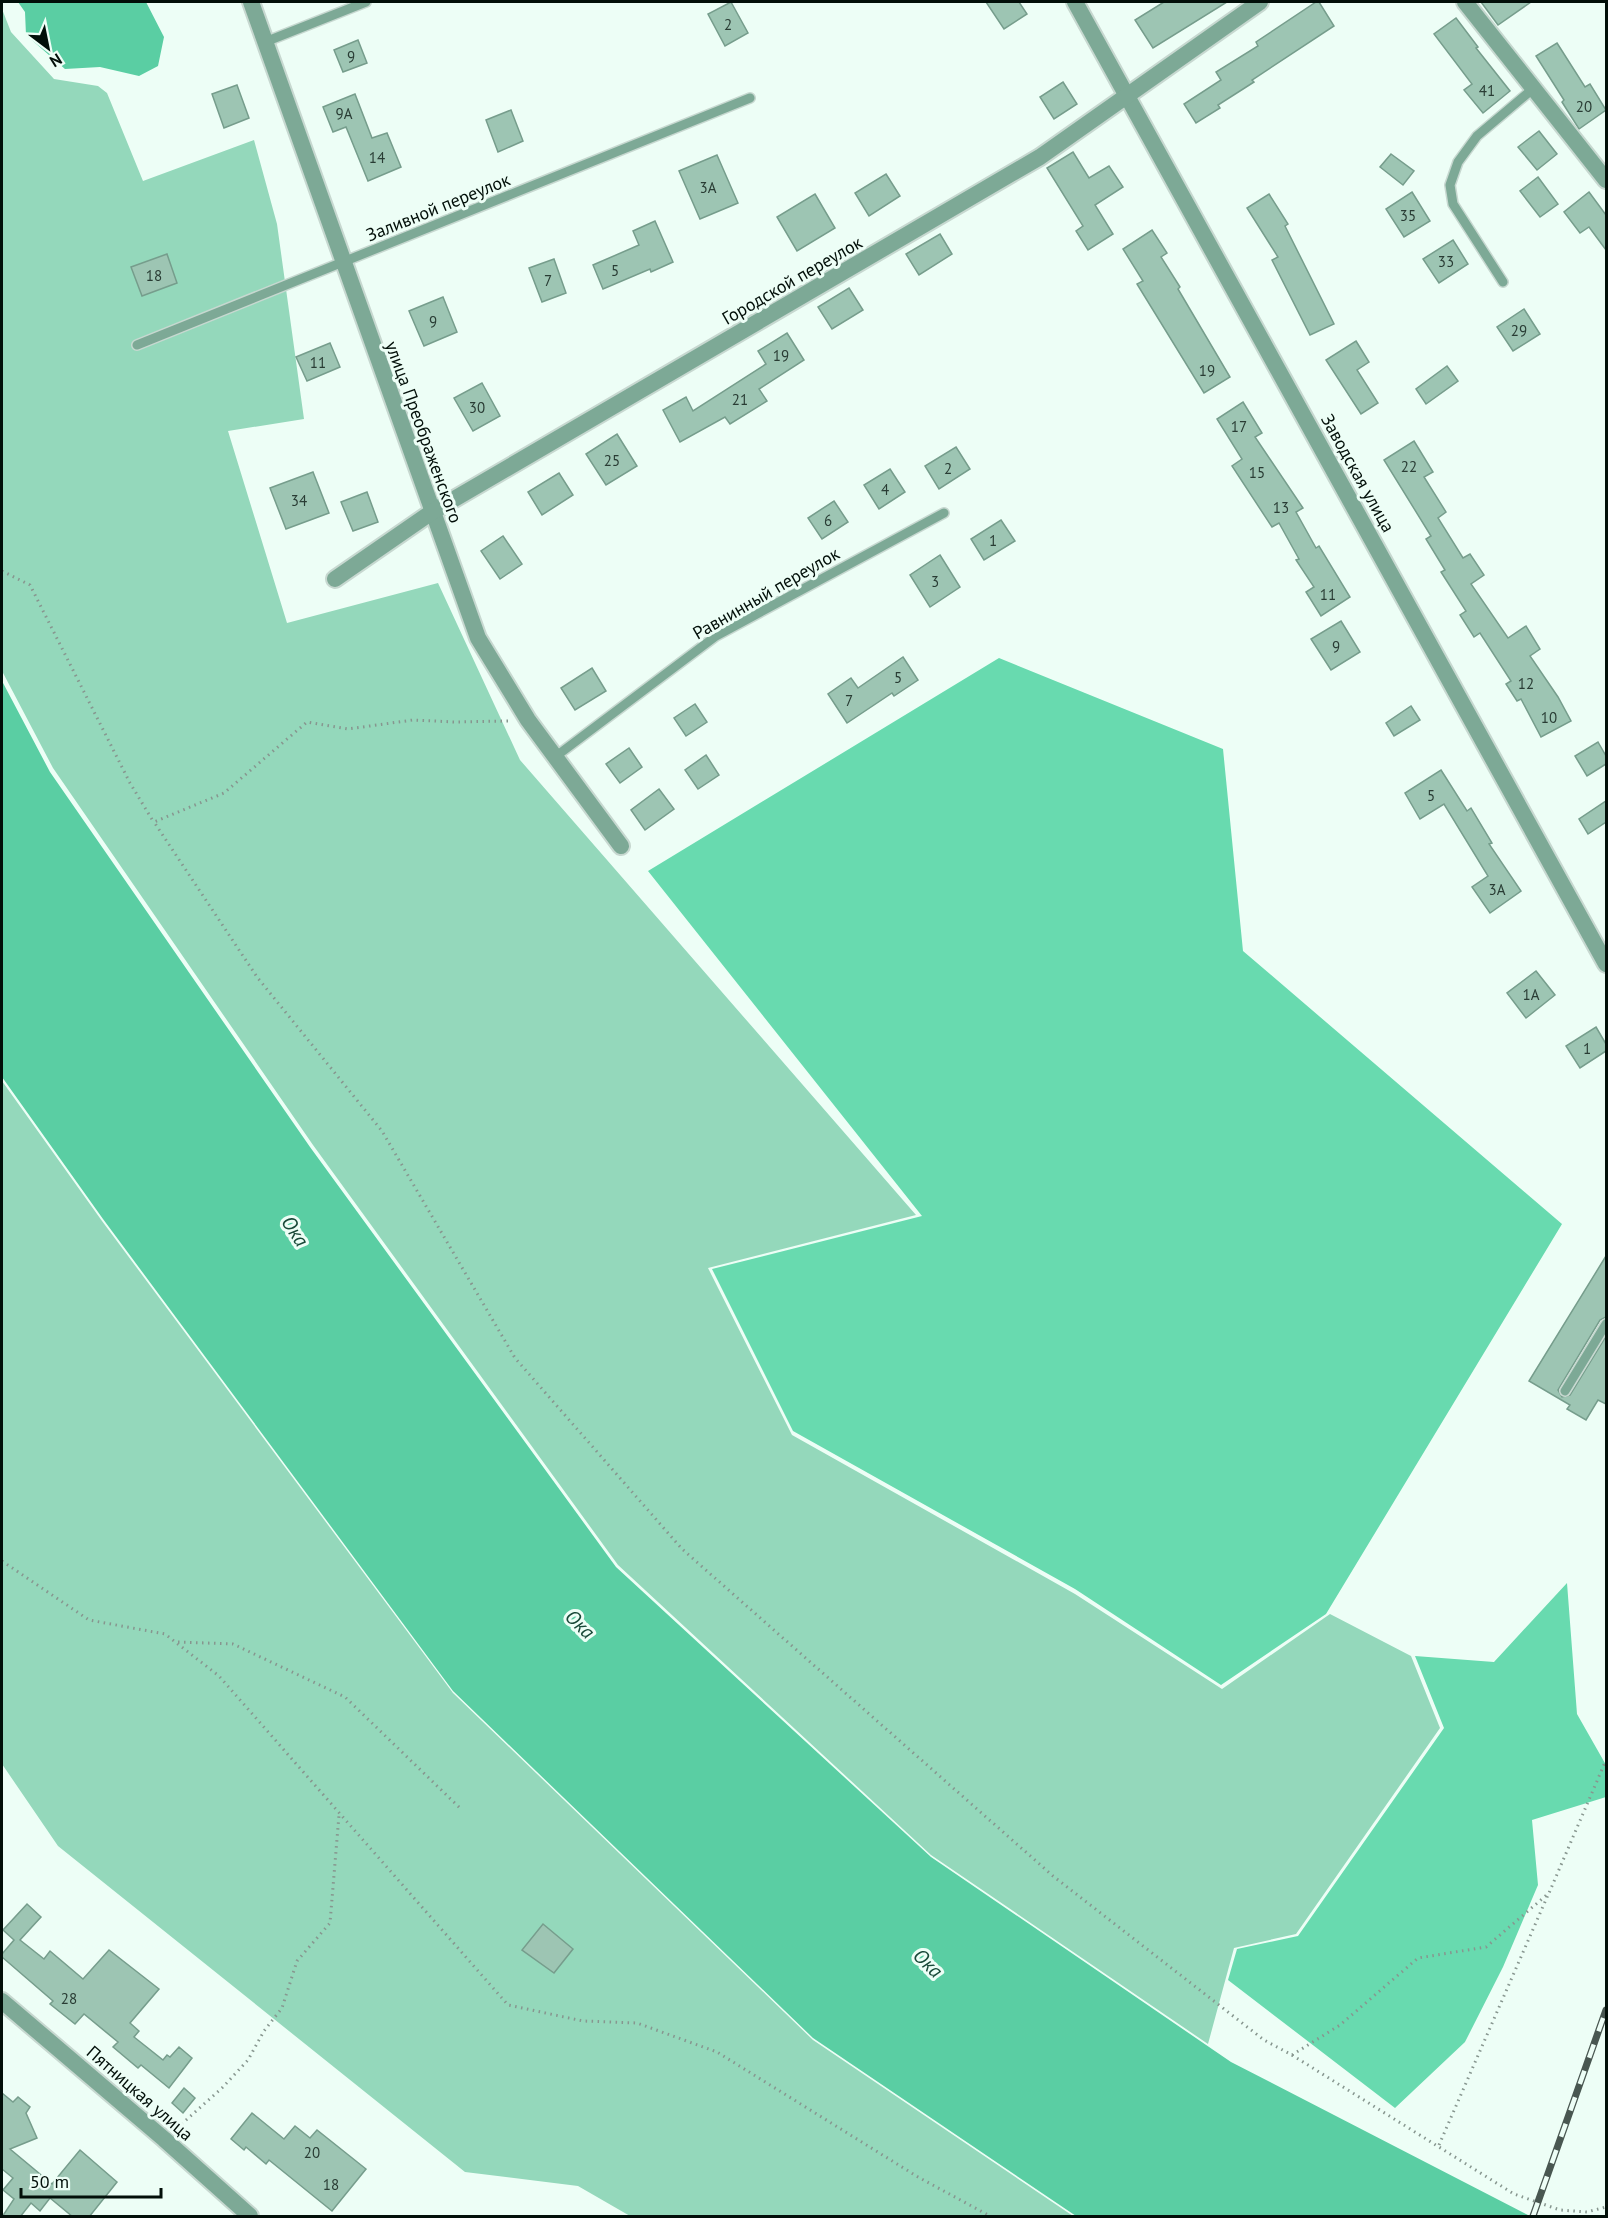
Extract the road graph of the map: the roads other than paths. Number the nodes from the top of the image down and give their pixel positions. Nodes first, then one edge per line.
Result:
1 (251, 2) edge
2 (366, 2) edge
3 (1075, 2) edge
4 (1260, 2) edge
5 (1465, 2) edge
6 (265, 42) junction
7 (1534, 88) junction
8 (1128, 95) junction
9 (750, 98) dead end
10 (1606, 180) edge
11 (344, 263) junction
12 (1503, 282) dead end
13 (136, 345) dead end
14 (432, 512) junction
15 (944, 513) dead end
16 (335, 579) dead end
17 (555, 756) junction
18 (621, 846) dead end
19 (1606, 964) edge
20 (1606, 1324) edge
21 (1565, 1391) dead end
22 (2, 2001) edge
23 (250, 2217) edge

1 - 6 street, улица Преображенского
2 - 6 lane
3 - 8 street, Заводская улица
4 - 8 street, Городской переулок
5 - 7 street
6 - 11 street, улица Преображенского
7 - 10 street
7 - 12 lane
8 - 14 street, Городской переулок
8 - 19 street, Заводская улица
9 - 11 lane, Заливной переулок
11 - 13 lane, Заливной переулок
11 - 14 street, улица Преображенского
14 - 16 street, Городской переулок
14 - 17 street, улица Преображенского
15 - 17 lane, Равнинный переулок
17 - 18 street, улица Преображенского
20 - 21 lane
22 - 23 street, Пятницкая улица

